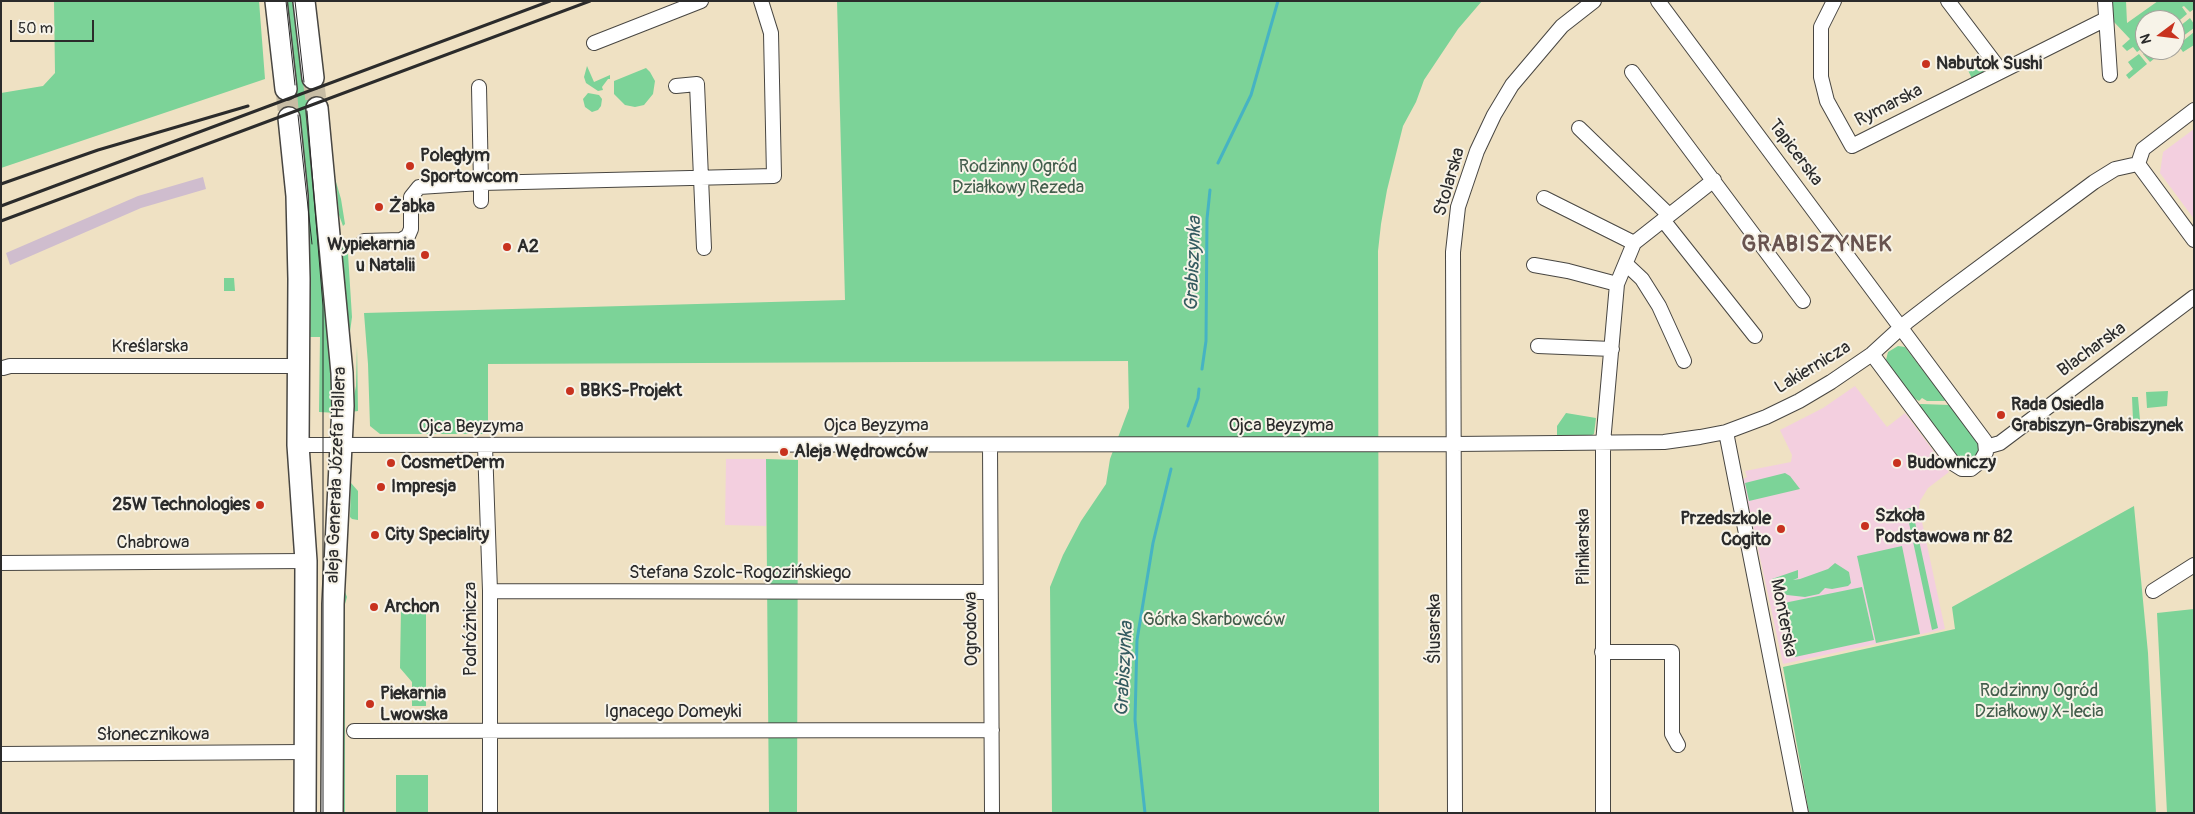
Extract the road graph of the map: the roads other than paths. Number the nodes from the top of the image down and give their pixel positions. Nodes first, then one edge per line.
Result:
1 (276, 1) edge
2 (304, 1) edge
3 (701, 1) edge
4 (761, 1) edge
5 (1594, 1) edge
6 (1658, 1) edge
7 (1834, 1) edge
8 (1948, 1) edge
9 (2105, 1) edge
10 (2106, 19) junction
11 (594, 43) dead end
12 (2000, 70) junction
13 (1632, 72) dead end
14 (2110, 75) dead end
15 (313, 78) tunnel mouth
16 (676, 86) dead end
17 (479, 87) dead end
18 (286, 89) tunnel mouth
19 (317, 108) tunnel mouth
20 (2194, 110) edge
21 (289, 118) tunnel mouth
22 (1579, 128) dead end
23 (2133, 165) dead end
24 (700, 178) junction
25 (1714, 180) junction
26 (481, 183) junction
27 (1544, 198) dead end
28 (481, 201) dead end
29 (1666, 217) junction
30 (2194, 240) edge
31 (364, 241) dead end
32 (1634, 243) junction
33 (704, 248) dead end
34 (1626, 264) junction
35 (1534, 265) dead end
36 (1617, 284) junction
37 (2194, 297) edge
38 (1803, 301) dead end
39 (1900, 328) junction
40 (1755, 336) dead end
41 (1538, 346) dead end
42 (1612, 349) junction
43 (1872, 354) junction
44 (1684, 361) dead end
45 (298, 366) junction
46 (2, 367) edge
47 (1726, 432) junction
48 (1603, 443) junction
49 (1454, 444) junction
50 (298, 445) junction
51 (990, 445) junction
52 (341, 446) junction
53 (485, 446) junction
54 (1986, 447) junction
55 (306, 561) junction
56 (1, 563) edge
57 (2194, 565) edge
58 (490, 591) junction
59 (2153, 591) dead end
60 (990, 592) junction
61 (1602, 652) junction
62 (992, 730) junction
63 (354, 731) dead end
64 (491, 731) junction
65 (1678, 745) dead end
66 (306, 752) junction
67 (1, 754) edge
68 (305, 813) edge
69 (332, 813) edge
70 (490, 813) edge
71 (992, 813) edge
72 (1455, 813) edge
73 (1603, 813) edge
74 (1802, 813) edge

1 - 18 main road
2 - 15 main road
3 - 11 street
4 - 24 street
5 - 49 street, Stolarska
6 - 39 street, Tapicerska
7 - 12 street, Rymarska
8 - 12 street
9 - 10 street
10 - 12 street, Rymarska
10 - 14 street
13 - 25 street
16 - 24 street
17 - 26 street
19 - 52 main road, aleja Generała Józefa Hallera
20 - 30 street
21 - 45 main road, aleja Generała Józefa Hallera
22 - 29 street
23 - 39 street, Lakiernicza
24 - 26 street
24 - 33 street
25 - 29 street
25 - 38 street
26 - 28 street
26 - 31 street
27 - 32 street
29 - 32 street
29 - 40 street
32 - 34 street, Pilnikarska
34 - 36 street, Pilnikarska
34 - 44 street
35 - 36 street
36 - 42 street, Pilnikarska
37 - 54 street, Blacharska
39 - 43 street, Lakiernicza
39 - 54 street
41 - 42 street
42 - 48 street, Pilnikarska
43 - 47 street, Lakiernicza
43 - 54 street
45 - 46 street, Kreślarska
45 - 50 main road, aleja Generała Józefa Hallera
47 - 48 street, Lakiernicza
47 - 74 street, Monterska
48 - 49 street, Lakiernicza
48 - 61 street, Pilnikarska
49 - 51 street, Ojca Beyzyma
49 - 72 street, Ślusarska
50 - 52 street, Ojca Beyzyma
50 - 55 main road, aleja Generała Józefa Hallera
51 - 53 street, Ojca Beyzyma
51 - 60 street, Ogrodowa
52 - 53 street, Ojca Beyzyma
52 - 69 main road, aleja Generała Józefa Hallera
53 - 58 street, Podróżnicza
55 - 56 street, Chabrowa
55 - 66 main road, aleja Generała Józefa Hallera
57 - 59 street
58 - 60 street, Stefana Szolc-Rogozińskiego
58 - 64 street, Podróżnicza
60 - 62 street, Ogrodowa
61 - 65 street
61 - 73 street, Pilnikarska
62 - 64 street, Ignacego Domeyki
62 - 71 street, Ogrodowa
63 - 64 street, Ignacego Domeyki
64 - 70 street, Podróżnicza
66 - 67 street, Słonecznikowa
66 - 68 main road, aleja Generała Józefa Hallera

